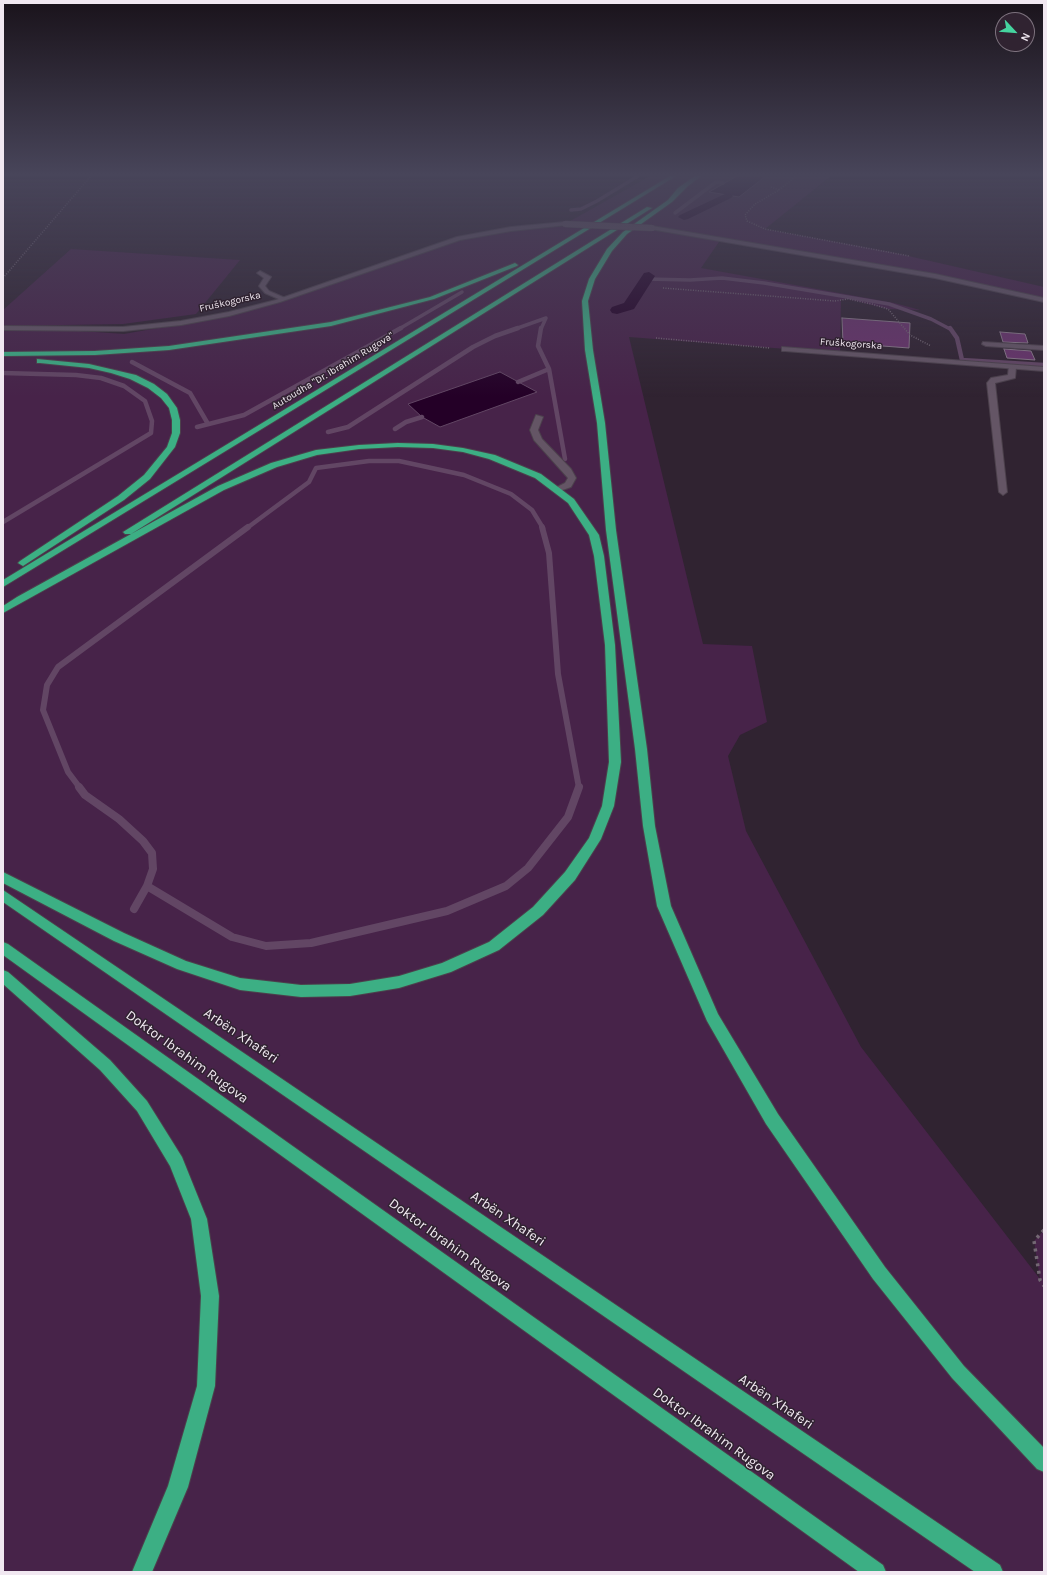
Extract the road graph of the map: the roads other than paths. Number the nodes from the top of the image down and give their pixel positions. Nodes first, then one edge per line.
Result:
1 (426, 250) edge
2 (549, 250) edge
3 (553, 250) edge
4 (582, 250) edge
5 (609, 250) edge
6 (779, 250) edge
7 (260, 273) dead end
8 (283, 299) junction
9 (1044, 300) edge
10 (3, 328) edge
11 (986, 344) dead end
12 (1044, 348) edge
13 (785, 349) road end
14 (3, 354) edge
15 (3, 360) edge
16 (1012, 367) junction
17 (1044, 369) edge
18 (539, 416) dead end
19 (557, 489) junction
20 (1003, 492) dead end
21 (3, 576) edge
22 (3, 584) edge
23 (14, 603) junction
24 (3, 610) edge
25 (3, 877) edge
26 (3, 895) edge
27 (3, 948) edge
28 (3, 976) edge
29 (1044, 1462) edge
30 (142, 1572) edge
31 (876, 1572) edge
32 (993, 1572) edge

1 - 8 street, Fruškogorska, bridge
2 - 14 highway
3 - 22 highway, Autoudha "Dr. Ibrahim Rugova"
4 - 23 highway
5 - 29 highway
6 - 9 street, Fruškogorska, bridge
7 - 8 street
8 - 10 street, Fruškogorska
11 - 12 street
13 - 16 street, Fruškogorska
15 - 21 highway
16 - 17 street, Fruškogorska
16 - 20 street
18 - 19 street
19 - 23 highway
19 - 25 highway
23 - 24 highway
26 - 32 highway, Arbën Xhaferi
27 - 31 highway, Doktor Ibrahim Rugova
28 - 30 highway

